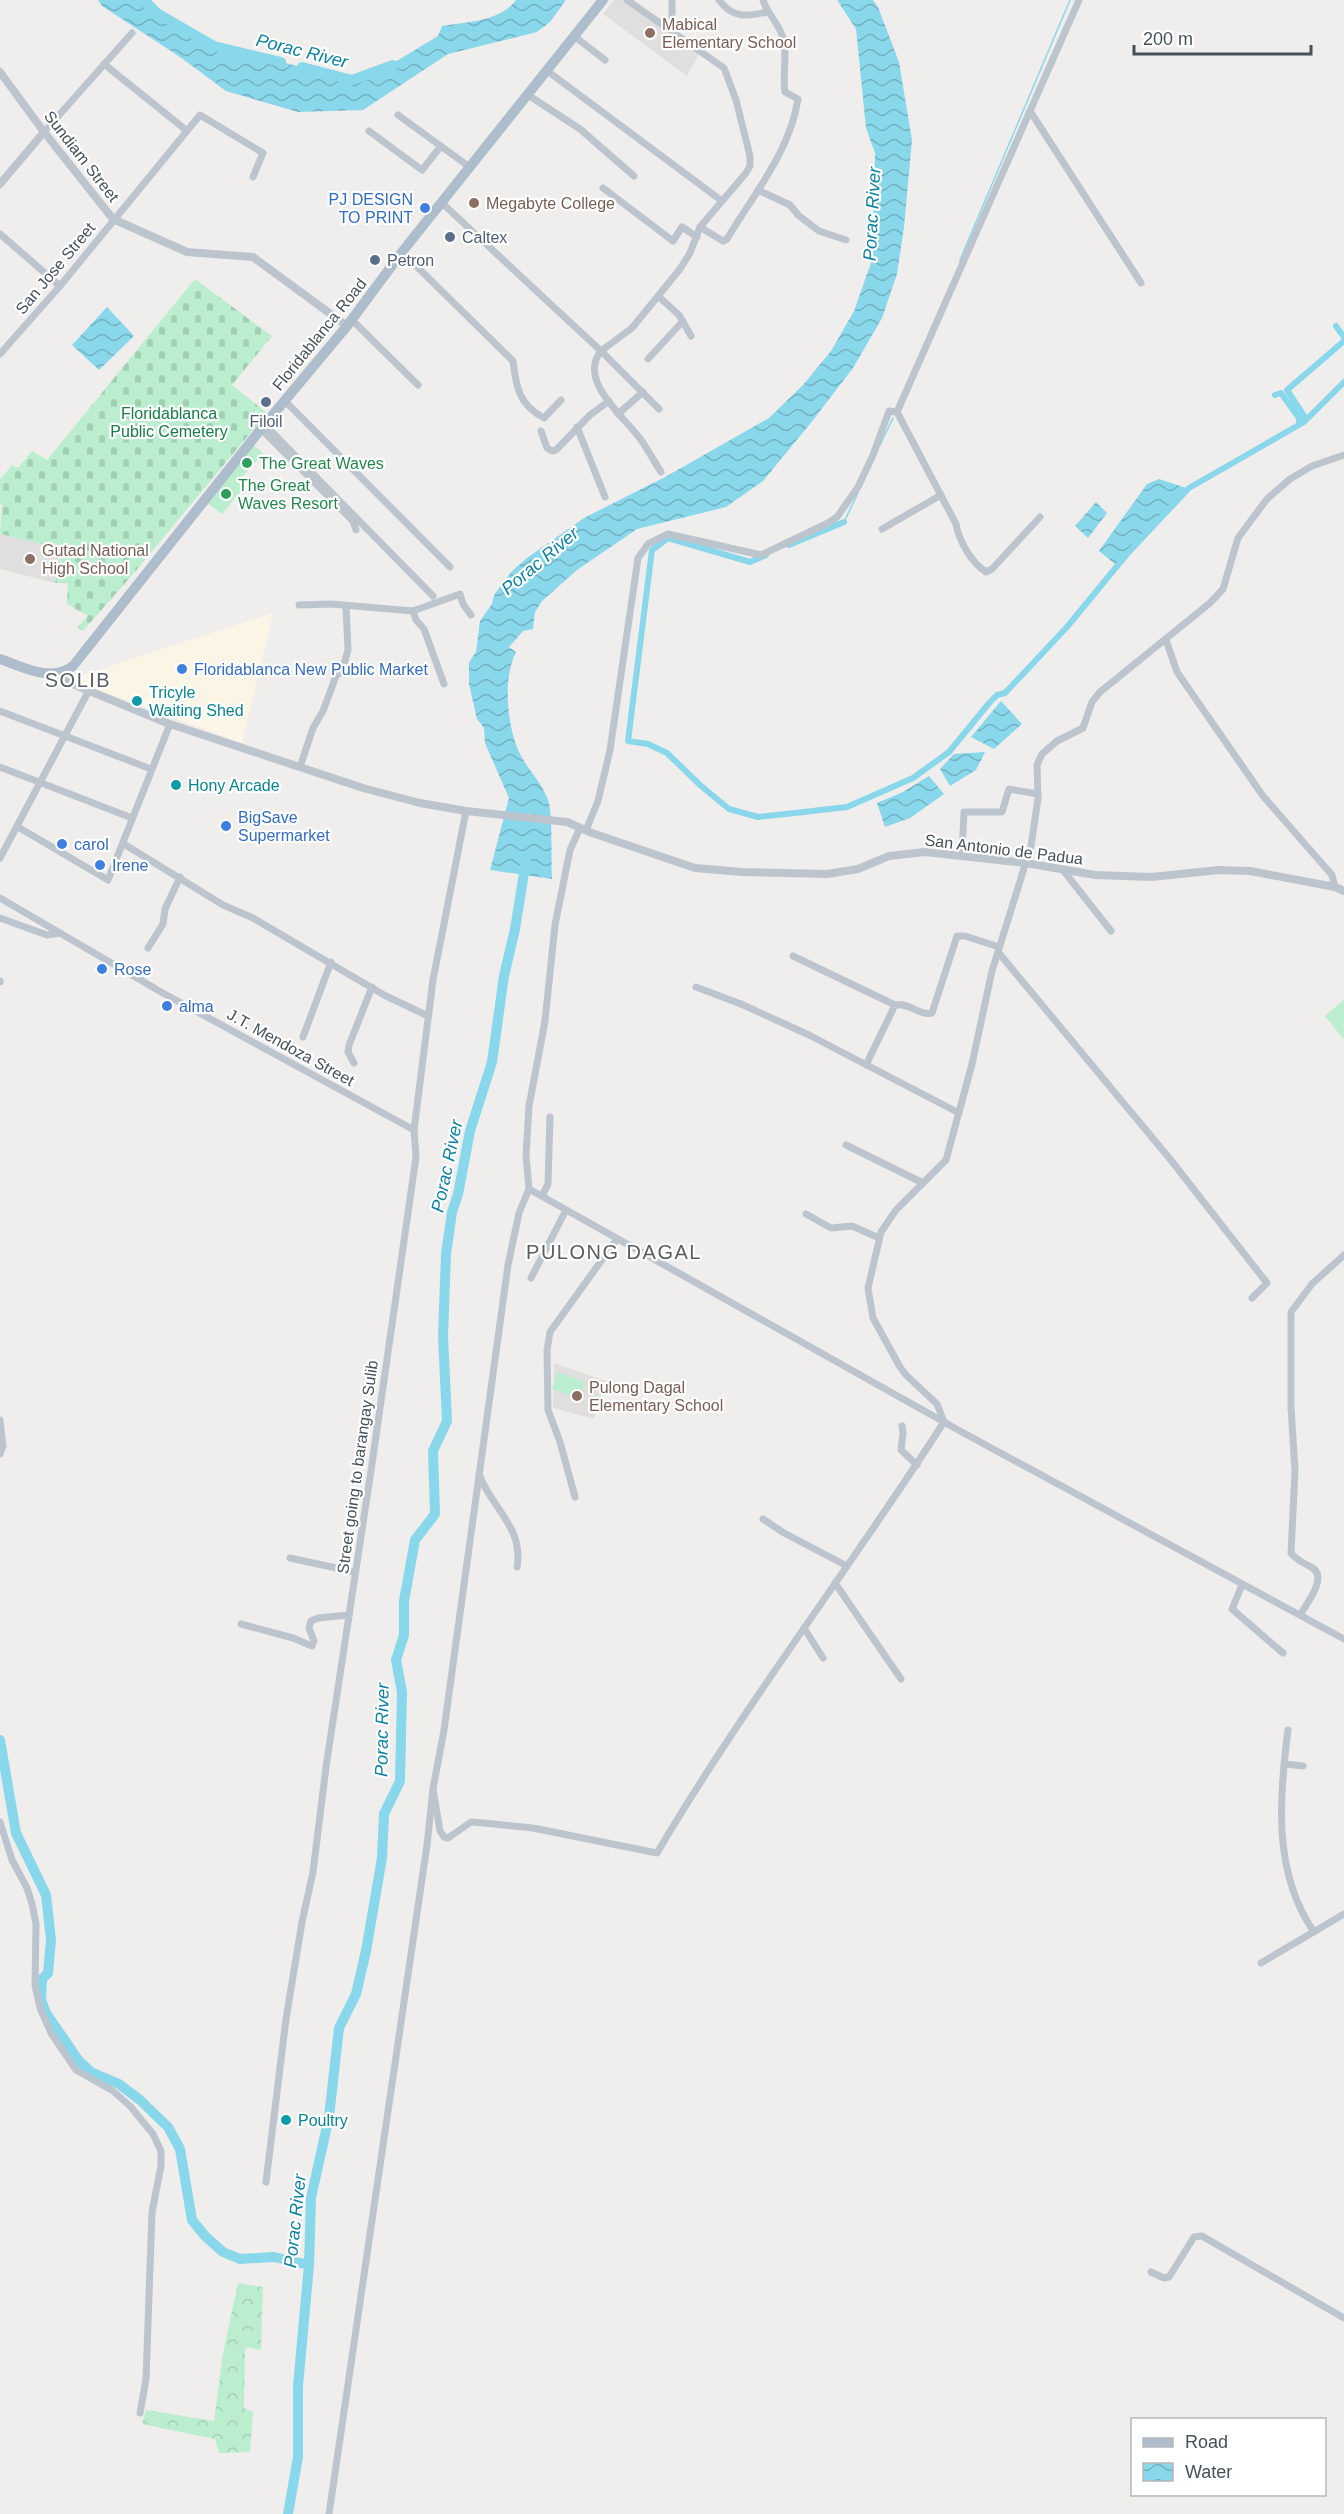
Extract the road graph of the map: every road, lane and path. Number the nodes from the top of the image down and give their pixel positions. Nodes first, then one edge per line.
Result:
1 (603, 0) edge
2 (627, 0) edge
3 (672, 0) edge
4 (719, 0) edge
5 (763, 0) edge
6 (1079, 0) edge
7 (766, 12) junction
8 (672, 30) junction
9 (132, 33) dead end
10 (574, 36) junction
11 (604, 60) dead end
12 (104, 64) junction
13 (546, 70) junction
14 (0, 72) edge
15 (528, 94) junction
16 (1030, 111) junction
17 (398, 115) dead end
18 (186, 130) junction
19 (369, 131) dead end
20 (44, 132) junction
21 (441, 146) junction
22 (471, 168) junction
23 (634, 176) dead end
24 (253, 177) dead end
25 (0, 184) edge
26 (603, 188) dead end
27 (758, 190) junction
28 (722, 201) junction
29 (442, 203) junction
30 (113, 219) junction
31 (700, 228) junction
32 (0, 234) edge
33 (697, 237) junction
34 (846, 240) dead end
35 (402, 252) junction
36 (1141, 283) dead end
37 (60, 286) junction
38 (658, 296) junction
39 (683, 321) junction
40 (350, 323) junction
41 (691, 336) dead end
42 (1, 351) edge
43 (601, 351) junction
44 (648, 359) dead end
45 (418, 385) dead end
46 (643, 392) junction
47 (561, 400) dead end
48 (285, 401) junction
49 (609, 402) junction
50 (659, 409) dead end
51 (897, 412) junction
52 (618, 414) junction
53 (263, 427) junction
54 (577, 427) junction
55 (541, 431) dead end
56 (1344, 455) edge
57 (661, 472) dead end
58 (941, 495) junction
59 (605, 497) dead end
60 (1040, 517) dead end
61 (882, 529) dead end
62 (357, 530) dead end
63 (450, 567) dead end
64 (433, 596) dead end
65 (299, 605) dead end
66 (346, 606) junction
67 (413, 610) junction
68 (471, 615) dead end
69 (1166, 640) junction
70 (0, 659) edge
71 (51, 675) junction
72 (444, 684) dead end
73 (88, 692) junction
74 (0, 711) edge
75 (170, 724) junction
76 (65, 735) junction
77 (0, 767) edge
78 (300, 767) junction
79 (151, 769) junction
80 (40, 782) junction
81 (1038, 794) junction
82 (466, 810) junction
83 (132, 818) junction
84 (18, 827) junction
85 (583, 829) junction
86 (3, 842) edge
87 (124, 844) junction
88 (962, 855) junction
89 (0, 858) edge
90 (1026, 863) junction
91 (1063, 870) junction
92 (180, 877) junction
93 (1335, 887) junction
94 (1344, 891) edge
95 (0, 898) edge
96 (0, 918) edge
97 (1111, 931) dead end
98 (60, 933) junction
99 (148, 948) dead end
100 (998, 949) junction
101 (793, 956) dead end
102 (331, 962) junction
103 (372, 987) junction
104 (696, 987) dead end
105 (895, 1005) junction
106 (428, 1016) junction
107 (303, 1037) dead end
108 (354, 1063) dead end
109 (866, 1065) junction
110 (959, 1113) junction
111 (550, 1117) dead end
112 (414, 1130) junction
113 (846, 1145) dead end
114 (923, 1183) junction
115 (529, 1189) junction
116 (542, 1196) junction
117 (566, 1210) junction
118 (806, 1214) dead end
119 (617, 1239) junction
120 (879, 1239) junction
121 (1344, 1256) edge
122 (531, 1278) dead end
123 (1252, 1298) dead end
124 (0, 1420) edge
125 (944, 1422) junction
126 (902, 1426) dead end
127 (0, 1454) edge
128 (916, 1465) junction
129 (478, 1471) junction
130 (575, 1497) dead end
131 (763, 1519) dead end
132 (290, 1558) dead end
133 (847, 1566) junction
134 (517, 1567) dead end
135 (355, 1572) junction
136 (835, 1583) junction
137 (1242, 1585) junction
138 (1300, 1614) junction
139 (349, 1615) junction
140 (241, 1624) dead end
141 (804, 1628) junction
142 (1344, 1639) edge
143 (1283, 1653) dead end
144 (823, 1658) dead end
145 (901, 1679) dead end
146 (1288, 1730) dead end
147 (1284, 1764) junction
148 (1303, 1766) dead end
149 (432, 1789) junction
150 (0, 1822) edge
151 (1344, 1914) edge
152 (1314, 1932) junction
153 (1261, 1963) dead end
154 (266, 2182) dead end
155 (1151, 2272) dead end
156 (1344, 2318) edge
157 (140, 2413) dead end
158 (329, 2514) edge

1 - 10 main road, Floridablanca Road
2 - 8 street
3 - 8 street
4 - 7 street
5 - 7 street
6 - 16 street
7 - 27 street
8 - 28 street
9 - 12 street
10 - 11 street
10 - 13 main road, Floridablanca Road
12 - 18 street
12 - 20 street
13 - 15 main road, Floridablanca Road
13 - 28 street
14 - 20 street, Sundiam Street
15 - 22 main road, Floridablanca Road
15 - 23 street
16 - 36 street
16 - 51 street
17 - 21 street
18 - 24 street, San Jose Street
18 - 30 street, San Jose Street
19 - 21 street
20 - 25 street
20 - 30 street, Sundiam Street
21 - 22 street
22 - 29 main road, Floridablanca Road
26 - 33 street
27 - 31 street
27 - 34 street
28 - 31 street
29 - 35 main road, Floridablanca Road
29 - 43 street
30 - 37 street, San Jose Street
30 - 40 street, Sundiam Street
31 - 33 street
32 - 37 street
33 - 38 street
35 - 40 main road, Floridablanca Road
35 - 47 street
37 - 42 street, San Jose Street
38 - 39 street
38 - 43 street
39 - 41 street
39 - 44 street
40 - 45 street
40 - 48 main road, Floridablanca Road
43 - 46 street
43 - 49 street
46 - 50 street
46 - 52 street
48 - 53 main road, Floridablanca Road
48 - 63 street
49 - 52 street
49 - 54 street
51 - 58 street
51 - 85 street
52 - 57 street
53 - 62 street
53 - 64 street
53 - 71 main road, Floridablanca Road
54 - 55 street
54 - 59 street
56 - 69 street
58 - 60 street
58 - 61 street
65 - 66 street
66 - 67 street
66 - 78 street
67 - 68 street
67 - 72 street
69 - 81 street
69 - 93 street
70 - 71 main road
71 - 73 street, San Antonio de Padua
73 - 75 street, San Antonio de Padua
73 - 76 street
74 - 76 street
75 - 78 street, San Antonio de Padua
75 - 79 street
76 - 79 street
76 - 80 street
77 - 80 street
78 - 82 street, San Antonio de Padua
79 - 83 street
80 - 83 street
80 - 84 street
81 - 88 street
81 - 90 street
82 - 85 street, San Antonio de Padua
82 - 106 street, Street going to barangay Sulib
83 - 87 street
84 - 86 street
84 - 87 street
85 - 88 street, San Antonio de Padua
85 - 115 street
86 - 89 street
87 - 92 street
88 - 90 street, San Antonio de Padua
90 - 91 street, San Antonio de Padua
90 - 100 street
91 - 93 street, San Antonio de Padua
91 - 97 street
92 - 99 street
92 - 102 street
93 - 94 street, San Antonio de Padua
95 - 98 street, J.T. Mendoza Street
96 - 98 street
98 - 112 street, J.T. Mendoza Street
100 - 105 street
100 - 110 street
100 - 123 street
101 - 105 street
102 - 103 street
102 - 107 street
103 - 106 street
103 - 108 street
104 - 109 street
105 - 109 street
106 - 112 street, Street going to barangay Sulib
109 - 110 street
110 - 114 street
111 - 116 street
112 - 135 street, Street going to barangay Sulib
113 - 114 street
114 - 120 street
115 - 116 street
115 - 129 street
116 - 117 street
117 - 119 street
117 - 122 street
118 - 120 street
119 - 125 street
119 - 130 street
120 - 125 street
121 - 138 street
124 - 127 street
125 - 128 street
125 - 137 street
126 - 128 street
128 - 133 street
129 - 134 street
129 - 149 street
131 - 133 street
132 - 135 street
133 - 136 street
135 - 139 street, Street going to barangay Sulib
136 - 141 street
136 - 145 street
137 - 138 street
137 - 143 street
138 - 142 street
139 - 140 street
139 - 154 street, Street going to barangay Sulib
141 - 144 street
141 - 149 street
146 - 147 street
147 - 148 street
147 - 152 street
149 - 158 street
150 - 157 street
151 - 152 street
152 - 153 street
155 - 156 street

